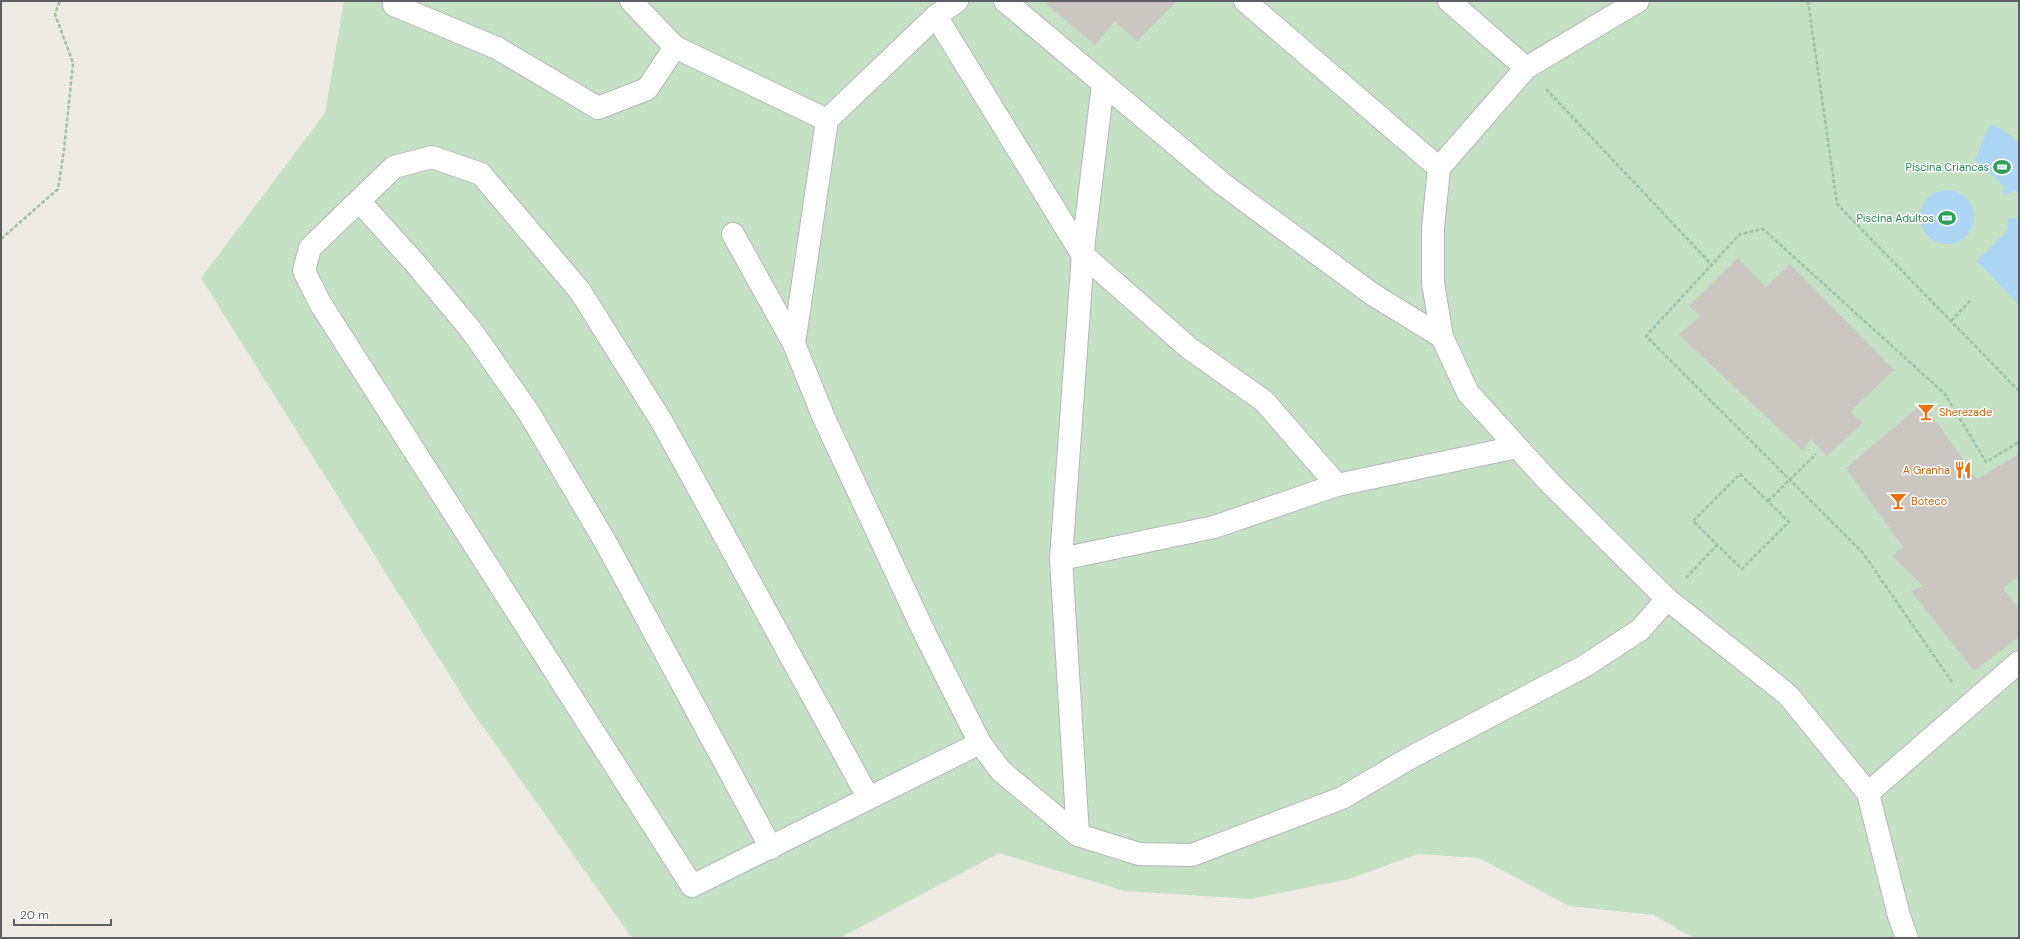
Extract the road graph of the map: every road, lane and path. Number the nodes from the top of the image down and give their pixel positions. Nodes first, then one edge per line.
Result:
1 (60, 1) edge
2 (395, 1) edge
3 (631, 1) edge
4 (957, 1) edge
5 (1005, 1) edge
6 (1245, 1) edge
7 (1449, 1) edge
8 (1638, 1) edge
9 (1808, 1) edge
10 (936, 16) junction
11 (675, 47) junction
12 (1526, 68) junction
13 (1103, 84) junction
14 (827, 120) junction
15 (1439, 168) junction
16 (360, 202) junction
17 (733, 234) dead end
18 (1, 240) edge
19 (1082, 254) junction
20 (1712, 265) junction
21 (1971, 300) dead end
22 (1951, 321) junction
23 (1442, 337) junction
24 (794, 344) junction
25 (2019, 391) edge
26 (2019, 442) edge
27 (1517, 447) junction
28 (1816, 454) dead end
29 (1789, 480) junction
30 (1337, 485) junction
31 (1768, 501) junction
32 (1718, 545) junction
33 (1061, 559) junction
34 (1667, 599) junction
35 (2019, 662) edge
36 (1969, 706) junction
37 (980, 743) junction
38 (1868, 793) junction
39 (868, 797) junction
40 (1078, 835) junction
41 (771, 848) junction
42 (1907, 938) edge

1 - 18 path
2 - 11 lane
3 - 11 lane
4 - 10 lane
5 - 13 lane
6 - 15 lane
7 - 12 lane
8 - 12 lane
9 - 22 path
10 - 14 lane
10 - 19 lane
11 - 14 lane
12 - 15 lane
12 - 20 path
13 - 19 lane
13 - 23 lane
14 - 24 lane
15 - 23 lane
16 - 39 lane
16 - 41 lane
16 - 41 lane
17 - 24 lane
19 - 30 lane
19 - 33 lane
20 - 26 path
20 - 29 path
21 - 22 path
22 - 25 path
23 - 27 lane
24 - 37 lane
27 - 30 lane
27 - 34 lane
28 - 29 path
29 - 31 path
29 - 36 path
30 - 33 lane
31 - 32 path
31 - 32 path
32 - 34 path
33 - 40 lane
34 - 38 lane
34 - 40 lane
35 - 36 lane
36 - 38 lane
37 - 39 lane
37 - 40 lane
38 - 42 lane
39 - 41 lane

